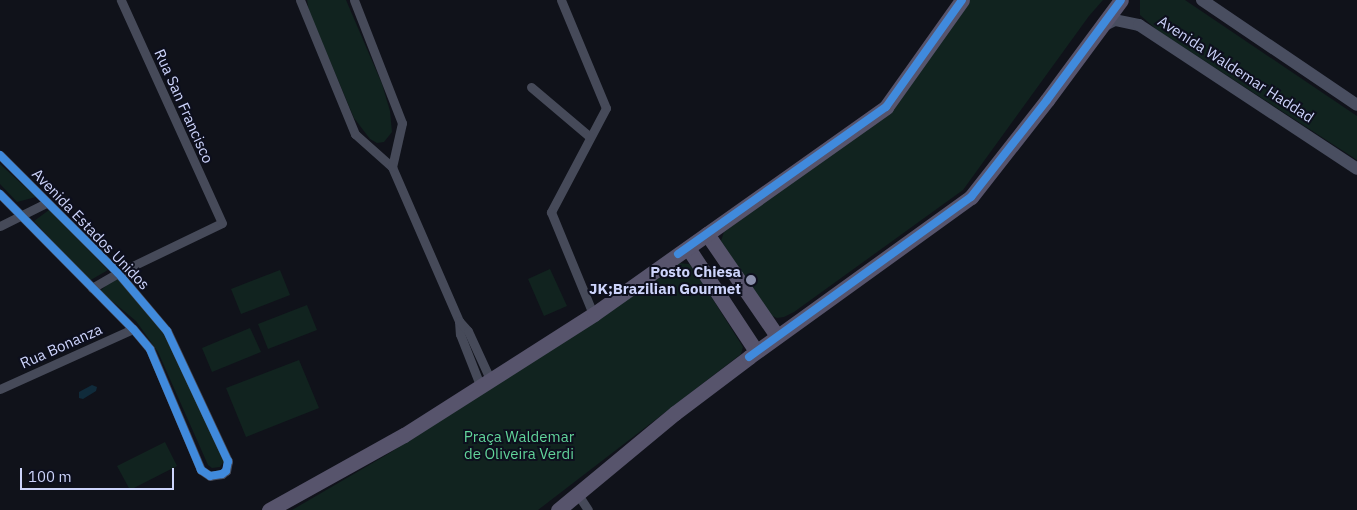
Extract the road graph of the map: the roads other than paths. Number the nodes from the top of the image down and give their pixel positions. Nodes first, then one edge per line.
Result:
1 (121, 0) edge
2 (300, 0) edge
3 (354, 0) edge
4 (561, 0) edge
5 (962, 0) edge
6 (1121, 0) edge
7 (1202, 0) edge
8 (1094, 34) junction
9 (531, 88) dead end
10 (1357, 105) edge
11 (590, 137) junction
12 (0, 155) edge
13 (392, 167) junction
14 (1357, 169) edge
15 (0, 194) edge
16 (46, 203) junction
17 (21, 216) junction
18 (0, 226) edge
19 (707, 234) junction
20 (688, 248) junction
21 (118, 273) junction
22 (92, 288) junction
23 (593, 314) junction
24 (133, 329) junction
25 (777, 336) junction
26 (756, 351) junction
27 (485, 382) junction
28 (0, 389) edge
29 (578, 493) junction
30 (561, 509) edge
31 (269, 510) edge
32 (588, 510) edge

1 - 21 street, Rua San Francisco
2 - 13 street
3 - 13 street
4 - 11 street
5 - 19 main road
6 - 8 main road
7 - 10 main road
8 - 14 main road, Avenida Waldemar Haddad
8 - 25 main road
9 - 11 street
11 - 23 street
12 - 16 street, Avenida Estados Unidos
13 - 27 street
15 - 17 street, Avenida Estados Unidos
16 - 17 street
16 - 21 street, Avenida Estados Unidos
17 - 18 street
17 - 22 street, Avenida Estados Unidos
19 - 20 main road
19 - 25 main road
20 - 23 main road
20 - 26 main road
21 - 22 street
21 - 24 street, Avenida Estados Unidos
22 - 24 street, Avenida Estados Unidos
23 - 27 main road
24 - 28 street, Rua Bonanza
25 - 26 main road
26 - 29 main road
27 - 31 main road
29 - 30 main road
29 - 32 street

